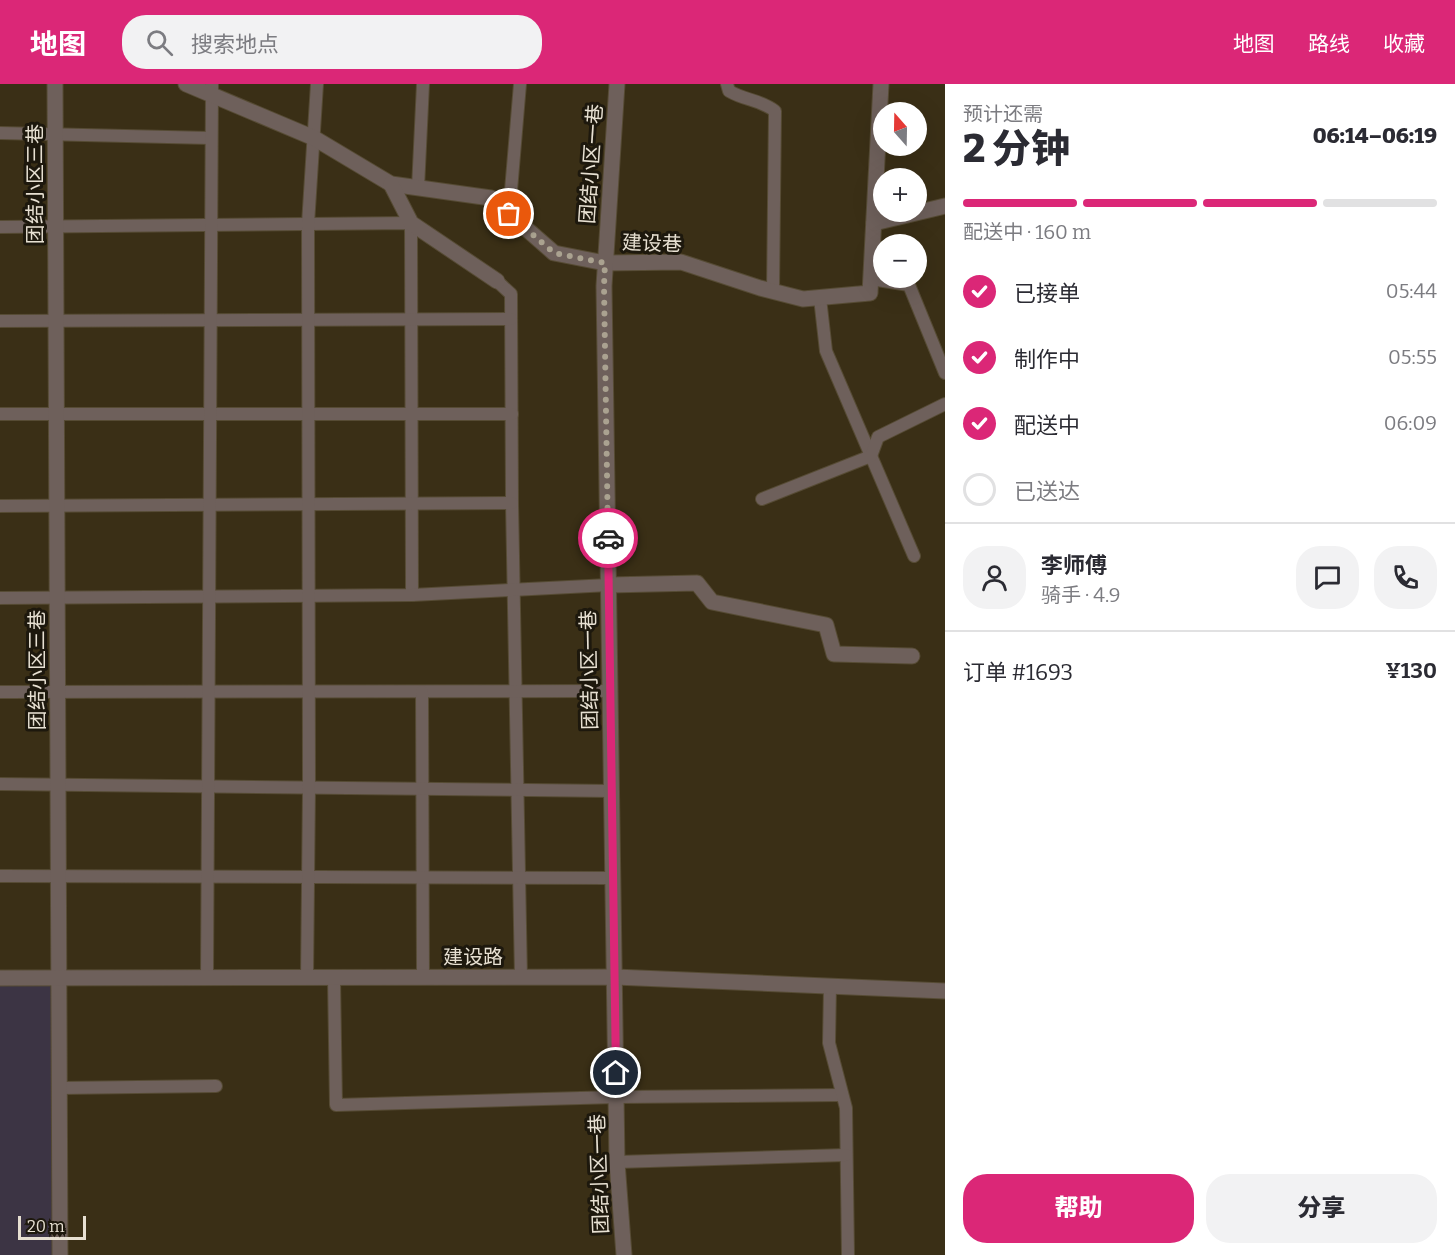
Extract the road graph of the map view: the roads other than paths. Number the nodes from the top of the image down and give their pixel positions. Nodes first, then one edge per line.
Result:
1 (55, 84) edge
2 (186, 84) edge
3 (317, 84) edge
4 (423, 84) edge
5 (520, 84) edge
6 (617, 84) edge
7 (727, 84) edge
8 (881, 84) edge
9 (211, 89) edge
10 (0, 133) edge
11 (56, 134) junction
12 (210, 138) junction
13 (314, 138) junction
14 (391, 184) junction
15 (418, 188) junction
16 (945, 206) edge
17 (509, 214) junction
18 (411, 223) junction
19 (874, 223) junction
20 (308, 224) junction
21 (210, 225) junction
22 (56, 226) junction
23 (0, 227) edge
24 (605, 263) junction
25 (871, 279) junction
26 (497, 281) joint
27 (773, 292) junction
28 (820, 298) junction
29 (511, 319) junction
30 (210, 320) junction
31 (308, 320) junction
32 (411, 320) junction
33 (0, 321) edge
34 (57, 321) junction
35 (945, 373) edge
36 (945, 404) edge
37 (0, 414) edge
38 (308, 414) junction
39 (412, 414) junction
40 (512, 414) junction
41 (57, 415) junction
42 (209, 415) junction
43 (871, 456) junction
44 (762, 499) dead end
45 (512, 503) junction
46 (308, 504) junction
47 (412, 504) junction
48 (209, 505) junction
49 (0, 506) edge
50 (57, 506) junction
51 (914, 556) dead end
52 (609, 585) junction
53 (513, 590) junction
54 (412, 595) junction
55 (309, 596) junction
56 (58, 597) junction
57 (208, 597) junction
58 (0, 598) edge
59 (912, 657) dead end
60 (515, 691) junction
61 (610, 691) junction
62 (0, 692) edge
63 (422, 692) junction
64 (208, 693) junction
65 (309, 693) junction
66 (58, 694) junction
67 (0, 784) edge
68 (59, 784) junction
69 (209, 786) junction
70 (309, 788) junction
71 (422, 789) junction
72 (517, 790) junction
73 (612, 791) junction
74 (0, 876) edge
75 (59, 876) junction
76 (208, 877) junction
77 (308, 877) junction
78 (423, 878) junction
79 (519, 878) junction
80 (614, 878) junction
81 (423, 977) junction
82 (615, 977) junction
83 (0, 978) edge
84 (60, 978) junction
85 (207, 978) junction
86 (307, 978) junction
87 (334, 978) junction
88 (521, 978) junction
89 (830, 986) junction
90 (945, 991) edge
91 (216, 1086) dead end
92 (60, 1088) junction
93 (842, 1095) junction
94 (617, 1097) junction
95 (846, 1155) junction
96 (618, 1162) junction
97 (60, 1255) edge
98 (624, 1255) edge
99 (848, 1255) edge

1 - 11 street, 团结小区三巷
2 - 9 street, 建设巷
3 - 13 lane
4 - 15 lane
5 - 17 lane
6 - 24 street, 团结小区一巷
7 - 27 lane
8 - 19 street
9 - 12 lane
9 - 13 street, 建设巷
10 - 11 lane
11 - 12 lane
11 - 22 street, 团结小区三巷
12 - 21 lane
13 - 14 street, 建设巷
13 - 20 lane
14 - 15 street, 建设巷
14 - 18 street
15 - 17 street, 建设巷
16 - 19 street
17 - 24 street, 建设巷
18 - 20 lane
18 - 26 street
18 - 32 lane
19 - 25 street
20 - 21 lane
20 - 31 lane
21 - 22 lane
21 - 30 lane
22 - 23 lane
22 - 34 street, 团结小区三巷
24 - 27 street, 建设巷
24 - 52 street, 团结小区一巷
25 - 28 street, 建设巷
25 - 35 lane
26 - 29 lane
27 - 28 street, 建设巷
28 - 43 lane
29 - 32 lane
29 - 40 lane
30 - 31 lane
30 - 34 lane
30 - 42 lane
31 - 32 lane
31 - 38 lane
32 - 39 lane
33 - 34 lane
34 - 41 street, 团结小区三巷
36 - 43 lane
37 - 41 lane
38 - 39 lane
38 - 42 lane
38 - 46 lane
39 - 40 lane
39 - 47 lane
40 - 45 lane
41 - 42 lane
41 - 50 street, 团结小区三巷
42 - 48 lane
43 - 44 lane
43 - 51 lane
45 - 47 lane
45 - 53 lane
46 - 47 lane
46 - 48 lane
46 - 55 lane
47 - 54 lane
48 - 50 lane
48 - 57 lane
49 - 50 lane
50 - 56 street, 团结小区三巷
52 - 53 lane
52 - 59 street
52 - 61 street, 团结小区一巷
53 - 54 lane
53 - 60 lane
54 - 55 lane
55 - 57 lane
55 - 65 lane
56 - 57 lane
56 - 58 lane
56 - 66 street, 团结小区三巷
57 - 64 lane
60 - 61 lane
60 - 63 lane
60 - 72 lane
61 - 73 street, 团结小区一巷
62 - 66 lane
63 - 65 lane
63 - 71 lane
64 - 65 lane
64 - 66 lane
64 - 69 lane
65 - 70 lane
66 - 68 street, 团结小区三巷
67 - 68 lane
68 - 69 lane
68 - 75 street, 团结小区三巷
69 - 70 lane
69 - 76 lane
70 - 71 lane
70 - 77 lane
71 - 72 lane
71 - 78 lane
72 - 73 lane
72 - 79 lane
73 - 80 street, 团结小区一巷
74 - 75 lane
75 - 76 lane
75 - 84 street, 团结小区三巷
76 - 77 lane
76 - 85 lane
77 - 78 lane
77 - 86 lane
78 - 79 lane
78 - 81 lane
79 - 80 lane
79 - 88 lane
80 - 82 street, 团结小区一巷
81 - 87 street, 建设路
81 - 88 street, 建设路
82 - 88 street, 建设路
82 - 89 street, 建设路
82 - 94 street, 团结小区一巷
83 - 84 street, 建设路
84 - 85 street, 建设路
84 - 92 street, 团结小区三巷
85 - 86 street, 建设路
86 - 87 street, 建设路
87 - 94 lane
89 - 90 street, 建设路
89 - 93 lane
91 - 92 lane
92 - 97 street, 团结小区三巷
93 - 94 lane
93 - 95 lane
94 - 96 street, 团结小区一巷
95 - 96 lane
95 - 99 lane
96 - 98 street, 团结小区一巷

